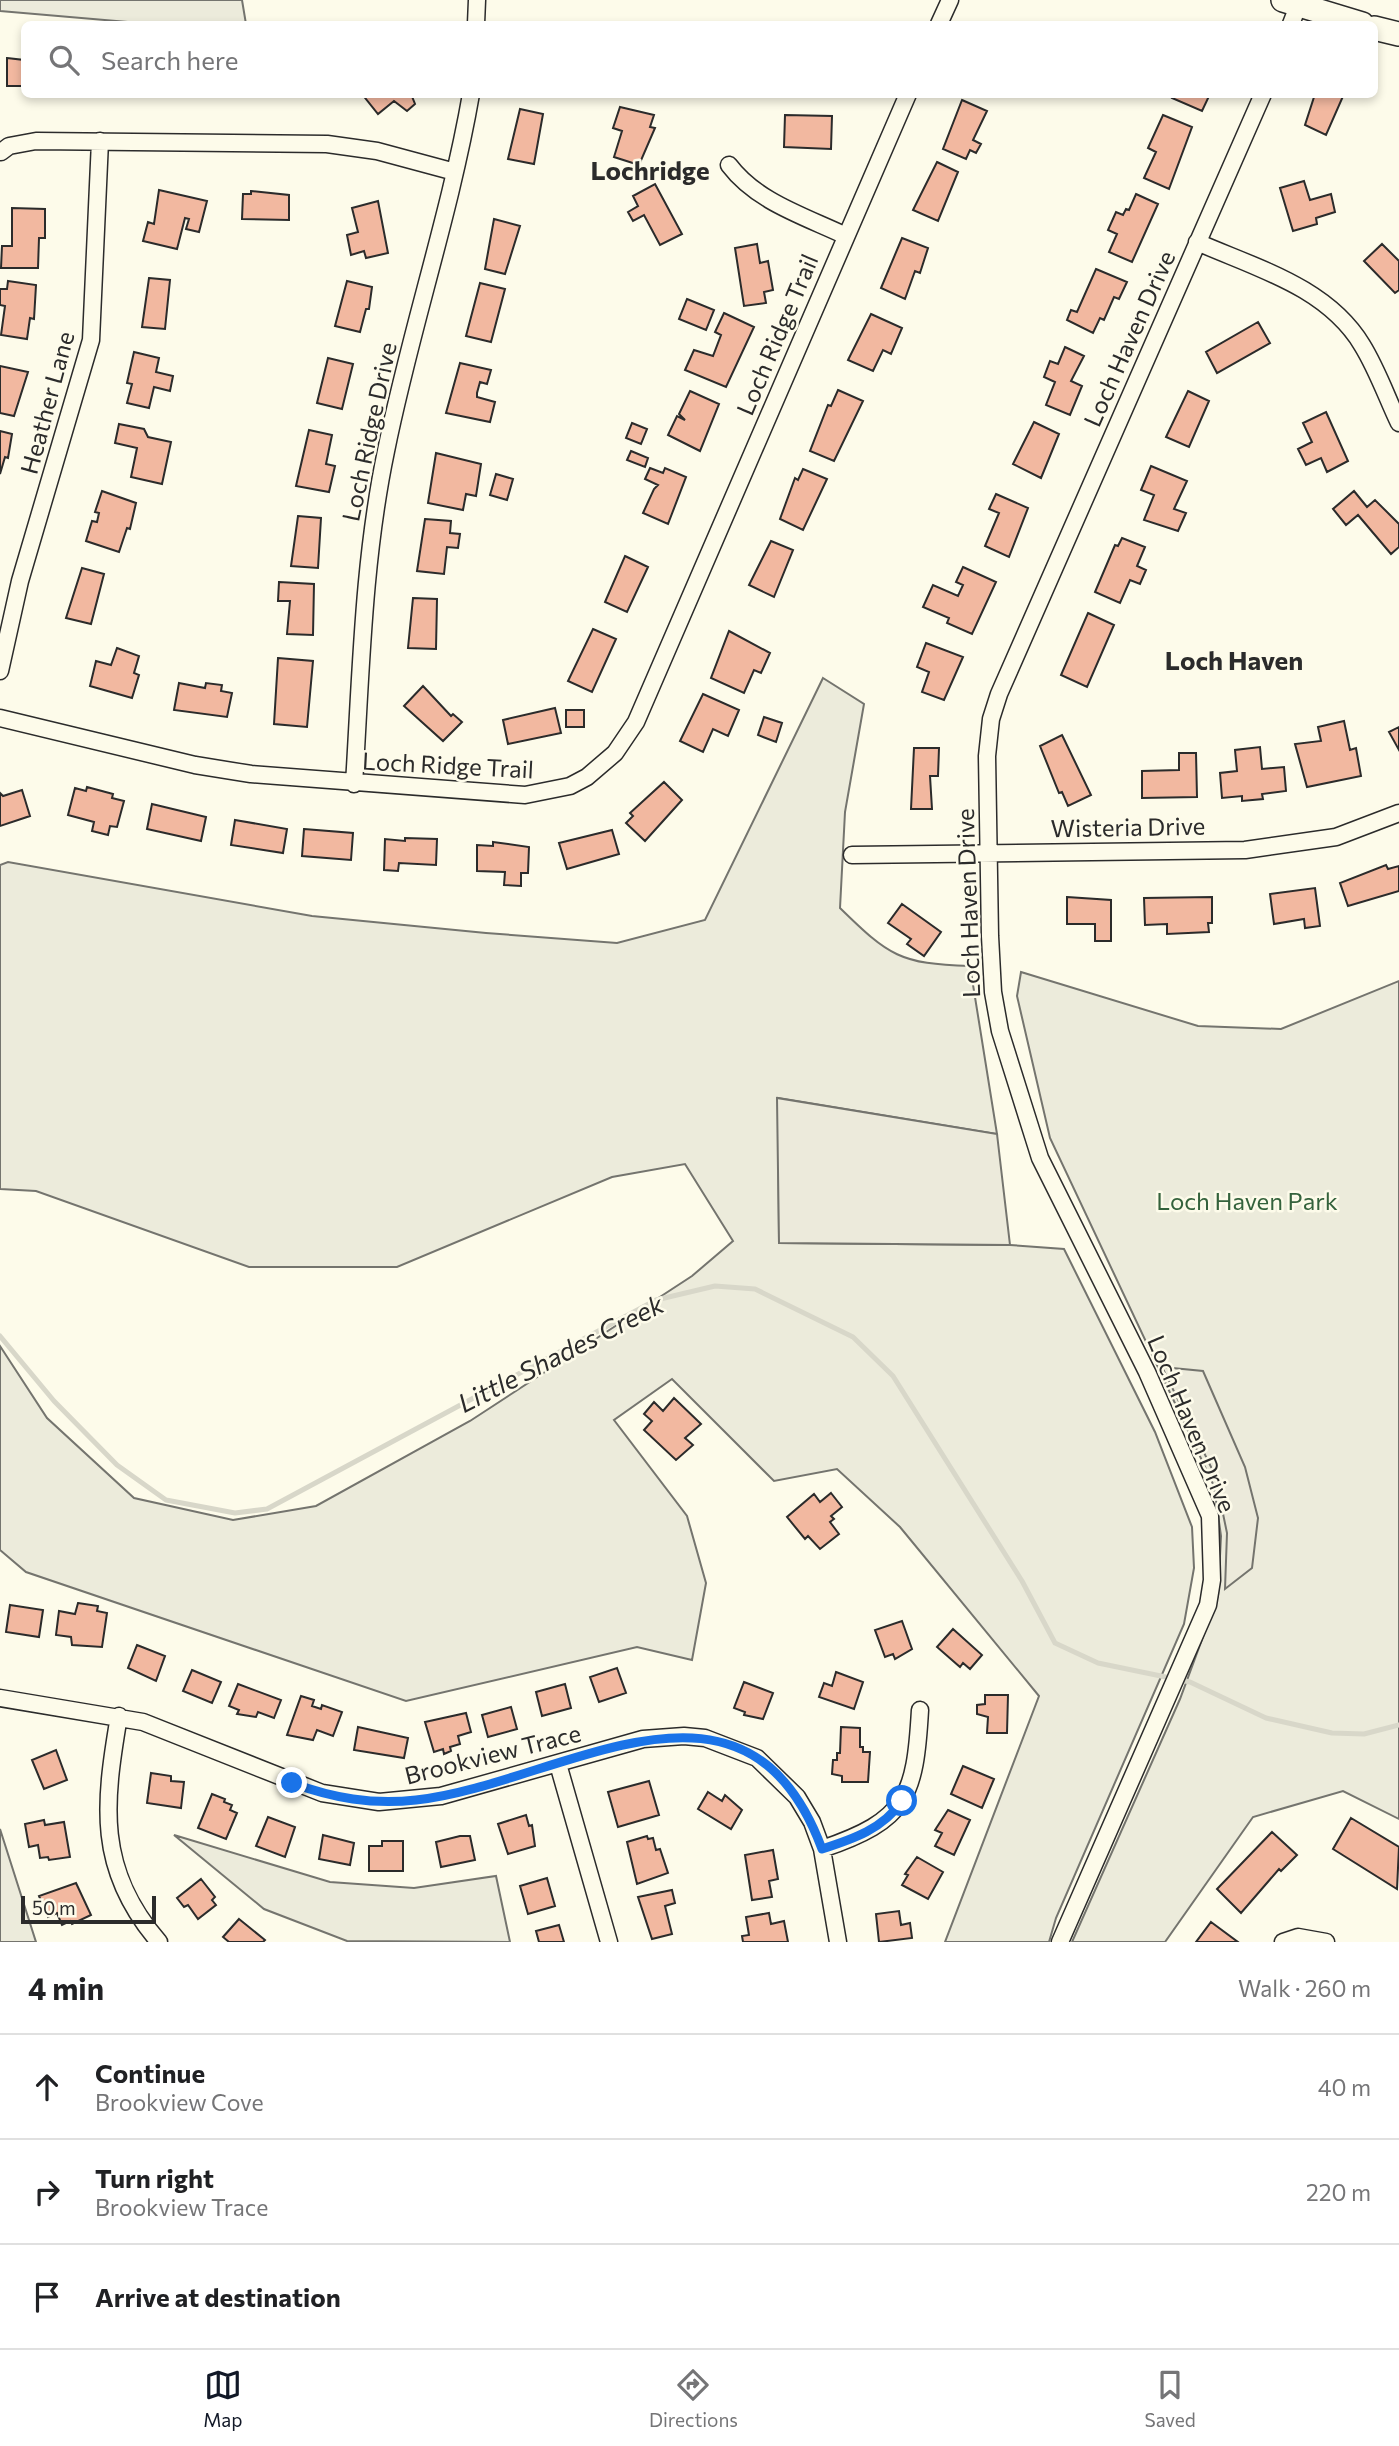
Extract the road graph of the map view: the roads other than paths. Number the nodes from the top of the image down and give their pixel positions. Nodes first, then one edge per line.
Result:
1 (477, 0) edge
2 (950, 0) edge
3 (1291, 10) edge
4 (476, 21) edge
5 (940, 21) edge
6 (1347, 21) edge
7 (1378, 29) edge
8 (1399, 34) edge
9 (470, 98) edge
10 (906, 98) edge
11 (1261, 98) edge
12 (100, 141) junction
13 (1, 152) edge
14 (729, 165) dead end
15 (455, 172) junction
16 (846, 236) junction
17 (1197, 242) junction
18 (1399, 423) edge
19 (0, 671) edge
20 (0, 718) edge
21 (354, 784) junction
22 (1399, 813) edge
23 (989, 852) junction
24 (852, 855) dead end
25 (0, 1698) edge
26 (920, 1710) dead end
27 (119, 1716) junction
28 (558, 1764) junction
29 (822, 1849) junction
30 (159, 1942) edge
31 (609, 1942) edge
32 (838, 1942) edge
33 (1060, 1942) edge
34 (1283, 1942) edge
35 (1326, 1942) edge

1 - 4 street
2 - 5 street
3 - 6 main road
7 - 8 main road
9 - 15 street, Loch Ridge Drive
10 - 16 street, Loch Ridge Trail
11 - 17 street, Loch Haven Drive
12 - 13 street
12 - 15 street
12 - 19 street, Heather Lane
14 - 16 street, Loch Ridge Trail
15 - 21 street, Loch Ridge Drive
16 - 21 street, Loch Ridge Trail
17 - 18 street
17 - 23 street, Loch Haven Drive
20 - 21 street, Loch Ridge Trail
22 - 23 street, Wisteria Drive
23 - 24 street, Wisteria Drive
23 - 33 street, Loch Haven Drive
25 - 27 street, Brookview Trace
26 - 29 street
27 - 28 street, Brookview Trace
27 - 30 street
28 - 29 street, Brookview Trace
28 - 31 street
29 - 32 street, Brookview Trace
34 - 35 street

